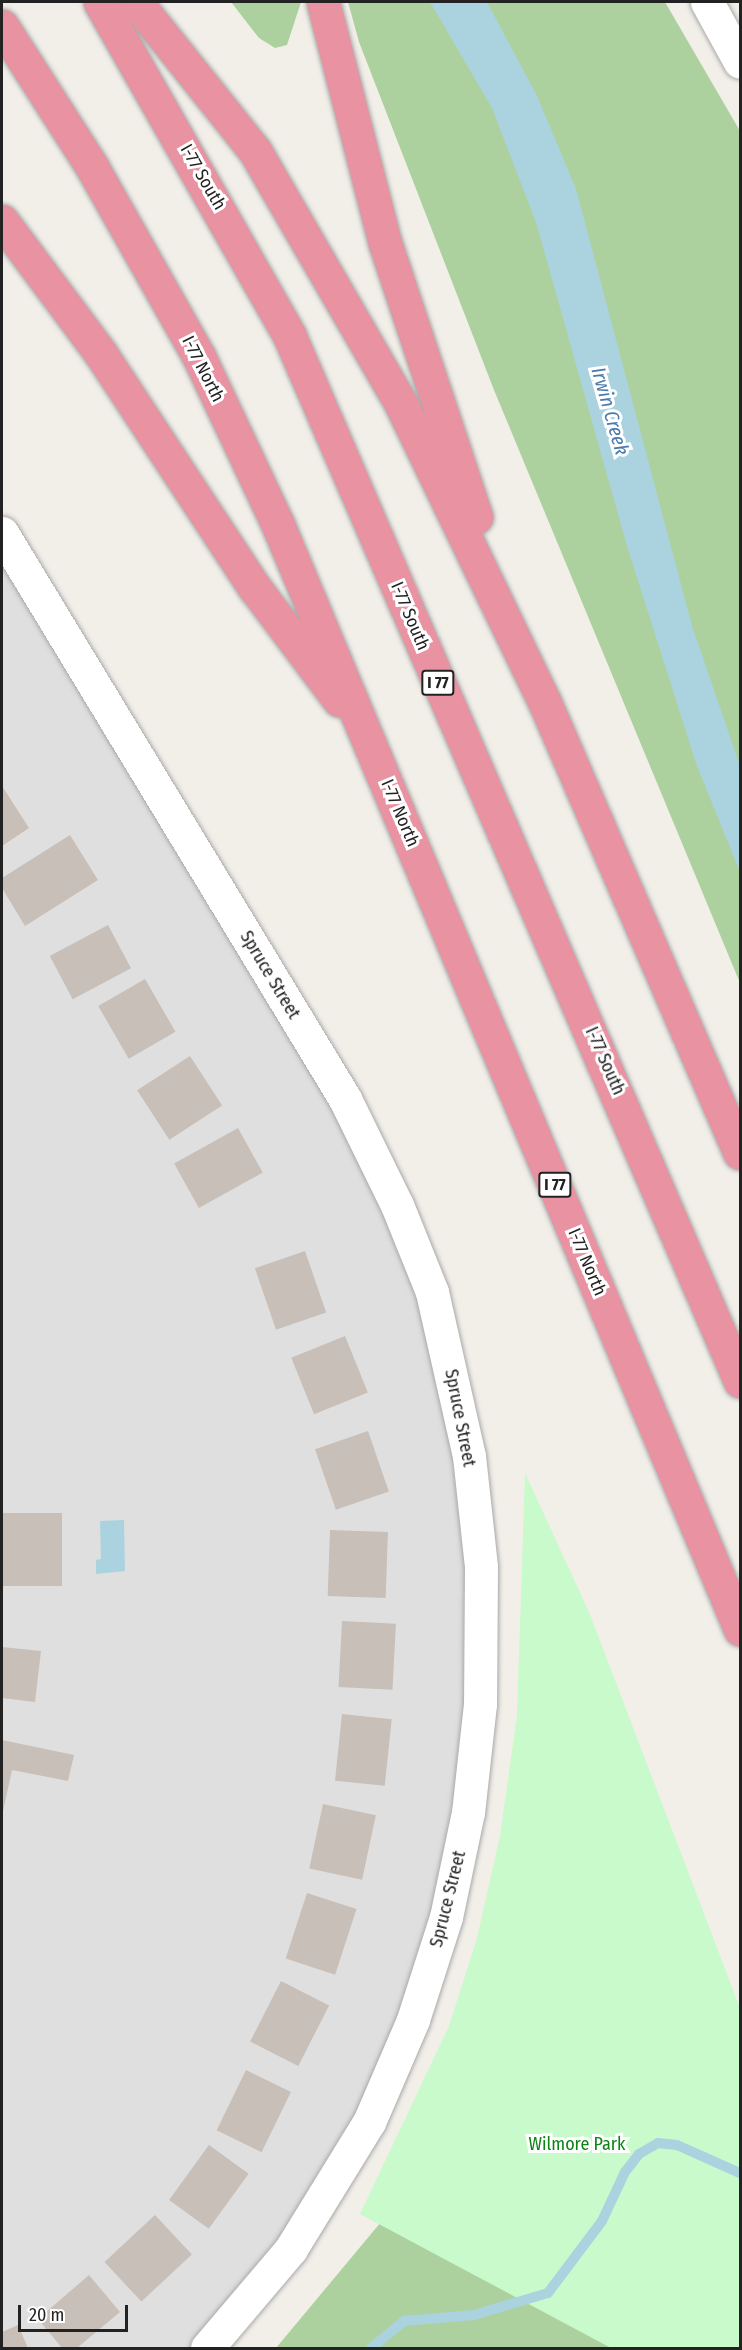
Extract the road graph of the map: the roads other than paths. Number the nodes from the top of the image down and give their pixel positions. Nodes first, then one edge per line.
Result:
1 (100, 2) edge
2 (136, 2) edge
3 (707, 2) edge
4 (323, 3) edge
5 (2, 26) edge
6 (741, 62) edge
7 (2, 221) edge
8 (2, 533) edge
9 (520, 653) junction
10 (369, 741) junction
11 (741, 1153) edge
12 (741, 1381) edge
13 (741, 1629) edge
14 (207, 2349) edge

1 - 12 highway, I-77 South / I 77
2 - 9 highway
3 - 6 street
4 - 9 highway
5 - 10 highway, I-77 North / I 77
7 - 10 highway
8 - 14 street, Spruce Street
9 - 11 highway
10 - 13 highway, I-77 North / I 77

